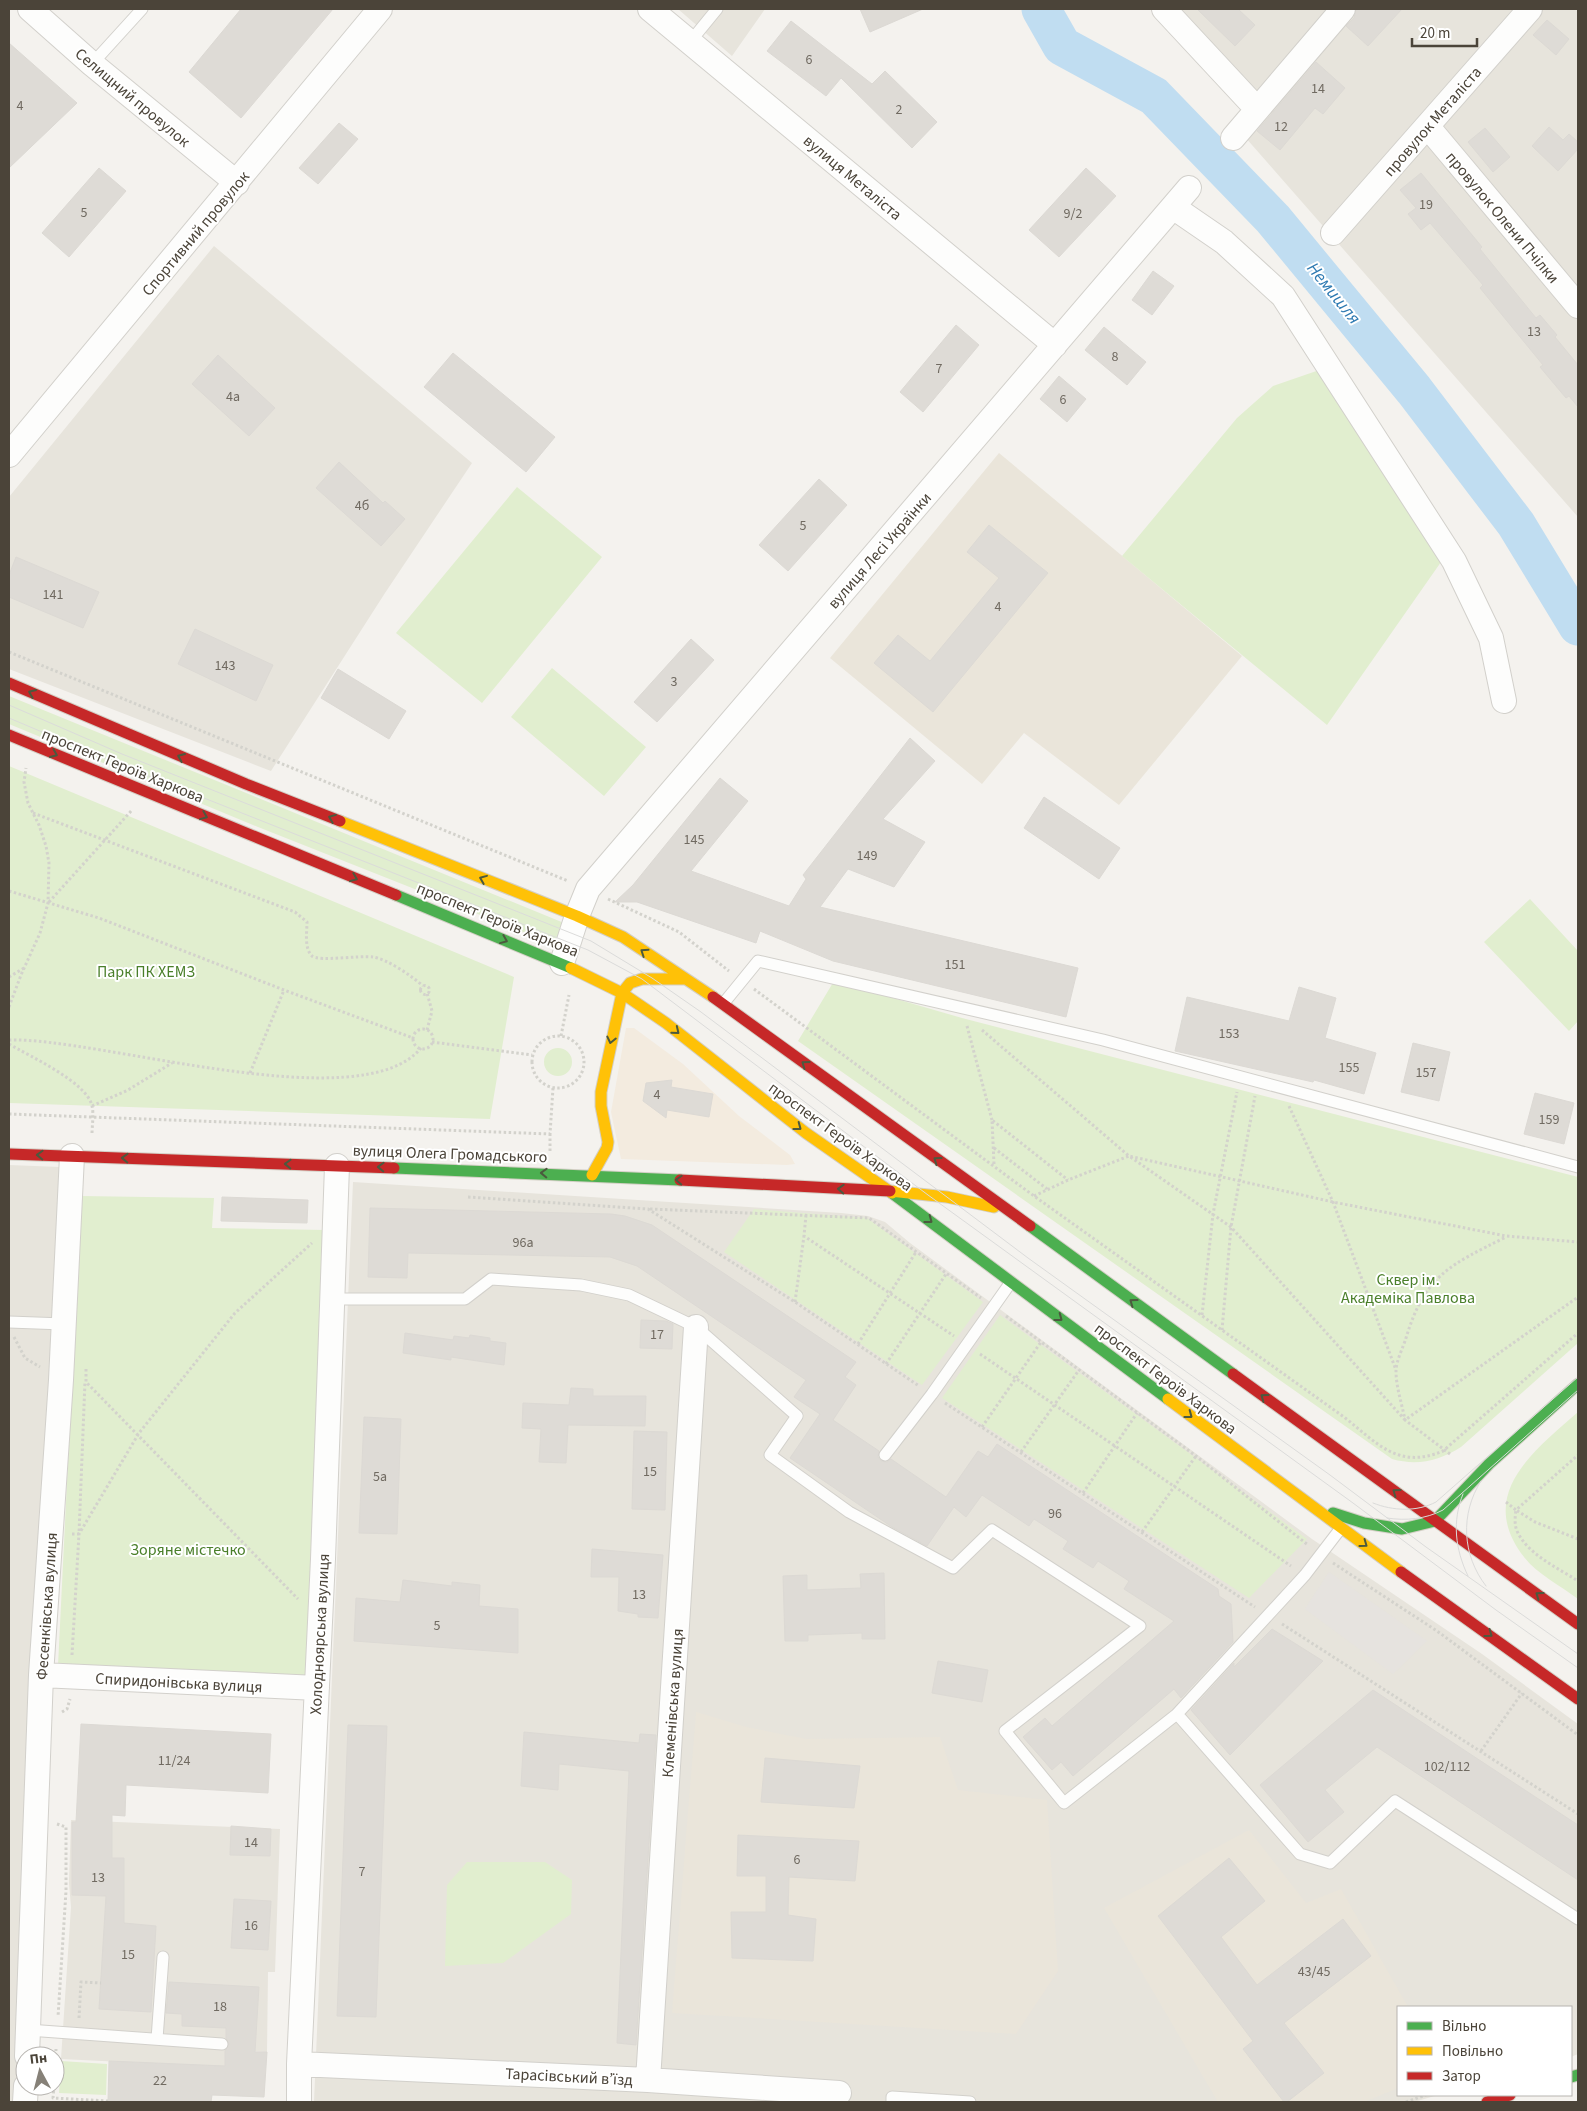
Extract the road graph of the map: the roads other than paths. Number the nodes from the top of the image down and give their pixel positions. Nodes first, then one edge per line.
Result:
1 (30, 9) edge
2 (142, 9) edge
3 (380, 9) edge
4 (650, 9) edge
5 (717, 9) edge
6 (1164, 9) edge
7 (1343, 9) edge
8 (1530, 9) edge
9 (690, 42) junction
10 (92, 64) junction
11 (1257, 109) junction
12 (1428, 127) junction
13 (1232, 138) dead end
14 (237, 183) junction
15 (1189, 188) dead end
16 (1173, 207) junction
17 (1333, 232) dead end
18 (1578, 306) edge
19 (1055, 345) junction
20 (9, 455) edge
21 (9, 683) edge
22 (1504, 701) dead end
23 (9, 735) edge
24 (577, 916) junction
25 (562, 963) junction
26 (685, 979) junction
27 (622, 993) junction
28 (723, 1004) junction
29 (9, 1154) edge
30 (72, 1156) junction
31 (337, 1166) junction
32 (1578, 1167) edge
33 (592, 1175) junction
34 (890, 1191) junction
35 (1004, 1209) junction
36 (1011, 1282) junction
37 (332, 1299) junction
38 (9, 1322) edge
39 (64, 1324) junction
40 (696, 1327) junction
41 (1578, 1384) edge
42 (886, 1455) dead end
43 (1310, 1506) junction
44 (1435, 1521) junction
45 (1341, 1528) junction
46 (1578, 1624) edge
47 (41, 1675) junction
48 (317, 1688) junction
49 (1578, 1699) edge
50 (1177, 1714) junction
51 (1578, 1919) edge
52 (163, 1957) dead end
53 (28, 2030) junction
54 (157, 2039) junction
55 (222, 2044) dead end
56 (27, 2046) edge
57 (299, 2064) junction
58 (648, 2080) junction
59 (838, 2093) dead end
60 (1507, 2096) edge
61 (299, 2102) edge
62 (892, 2102) edge
63 (970, 2102) edge
64 (1487, 2102) edge

1 - 10 street, Селищний провулок
2 - 10 lane
3 - 14 street, Спортивний провулок
4 - 9 street, вулиця Металіста
5 - 9 lane
6 - 11 street
7 - 11 street
8 - 12 street, провулок Металіста
9 - 19 street, вулиця Металіста
10 - 14 street, Селищний провулок
11 - 13 street
12 - 17 street, провулок Металіста
12 - 18 street, провулок Олени Пчілки
14 - 20 street, Спортивний провулок
15 - 16 street, вулиця Лесі Українки
16 - 19 street, вулиця Лесі Українки
16 - 22 street
19 - 24 street, вулиця Лесі Українки
24 -> 21 main road, проспект Героїв Харкова
23 -> 25 main road, проспект Героїв Харкова
24 - 25 street, вулиця Лесі Українки
26 -> 24 main road, проспект Героїв Харкова
25 - 27 main road, проспект Героїв Харкова
26 - 27 main road
26 - 28 main road, проспект Героїв Харкова
27 -> 33 main road
27 -> 34 main road, проспект Героїв Харкова
28 - 32 lane
35 -> 28 main road, проспект Героїв Харкова
30 -> 29 main road, вулиця Олега Громадського
31 -> 30 main road, вулиця Олега Громадського
30 - 39 street, Фесенківська вулиця
33 -> 31 main road, вулиця Олега Громадського
31 - 37 street, Холодноярська вулиця
34 -> 33 main road, вулиця Олега Громадського
34 - 35 main road, вулиця Олега Громадського
34 -> 36 main road, проспект Героїв Харкова
44 -> 35 main road, проспект Героїв Харкова
36 - 42 lane
36 -> 43 main road, проспект Героїв Харкова
37 - 40 lane
37 - 48 street, Холодноярська вулиця
38 - 39 lane
39 - 47 street, Фесенківська вулиця
40 - 50 lane
40 - 58 street, Клеменівська вулиця
41 - 44 main road
43 - 44 main road
43 - 45 main road, проспект Героїв Харкова
46 -> 44 main road, проспект Героїв Харкова
45 -> 49 main road, проспект Героїв Харкова
45 - 50 lane
47 - 48 street, Спиридонівська вулиця
47 - 53 street, Фесенківська вулиця
48 - 57 street, Холодноярська вулиця
50 - 51 lane
52 - 54 lane
53 - 54 lane
53 - 56 street, Фесенківська вулиця
54 - 55 lane
57 - 58 street, Тарасівський в’їзд
57 - 61 street, Холодноярська вулиця
58 - 59 street, Тарасівський в’їзд
60 - 64 main road
62 - 63 lane

